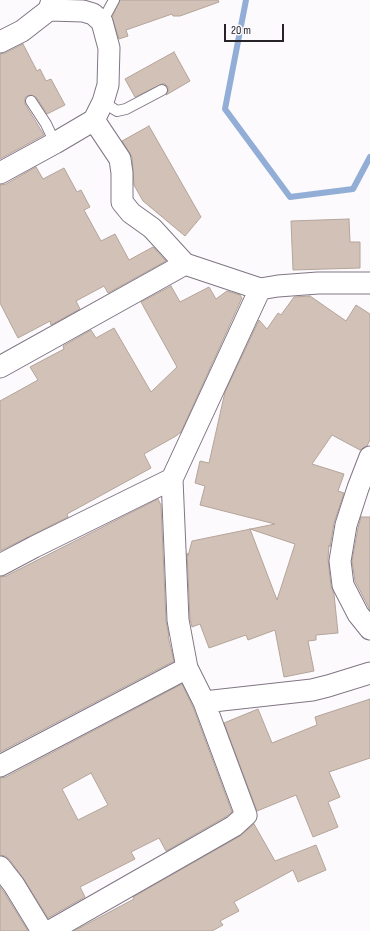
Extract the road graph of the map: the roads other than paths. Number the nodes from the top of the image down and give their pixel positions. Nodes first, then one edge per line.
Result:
1 (114, 0) edge
2 (50, 5) edge
3 (102, 22) junction
4 (0, 42) edge
5 (162, 90) dead end
6 (31, 101) dead end
7 (98, 111) junction
8 (56, 143) junction
9 (0, 173) edge
10 (185, 264) junction
11 (370, 284) edge
12 (260, 289) junction
13 (0, 367) edge
14 (370, 457) edge
15 (172, 479) junction
16 (0, 565) edge
17 (370, 629) edge
18 (187, 668) junction
19 (370, 673) edge
20 (204, 702) junction
21 (0, 766) edge
22 (0, 866) edge
23 (42, 931) edge
24 (50, 931) edge

1 - 3 lane
2 - 3 street
2 - 4 street
3 - 7 street
5 - 7 lane
6 - 8 lane
7 - 8 street
7 - 10 street
8 - 9 street
10 - 12 street
10 - 13 street
11 - 12 street
12 - 15 street
14 - 17 street
15 - 16 street
15 - 18 street
18 - 20 street
18 - 21 street
19 - 20 street
20 - 24 street
22 - 23 street

